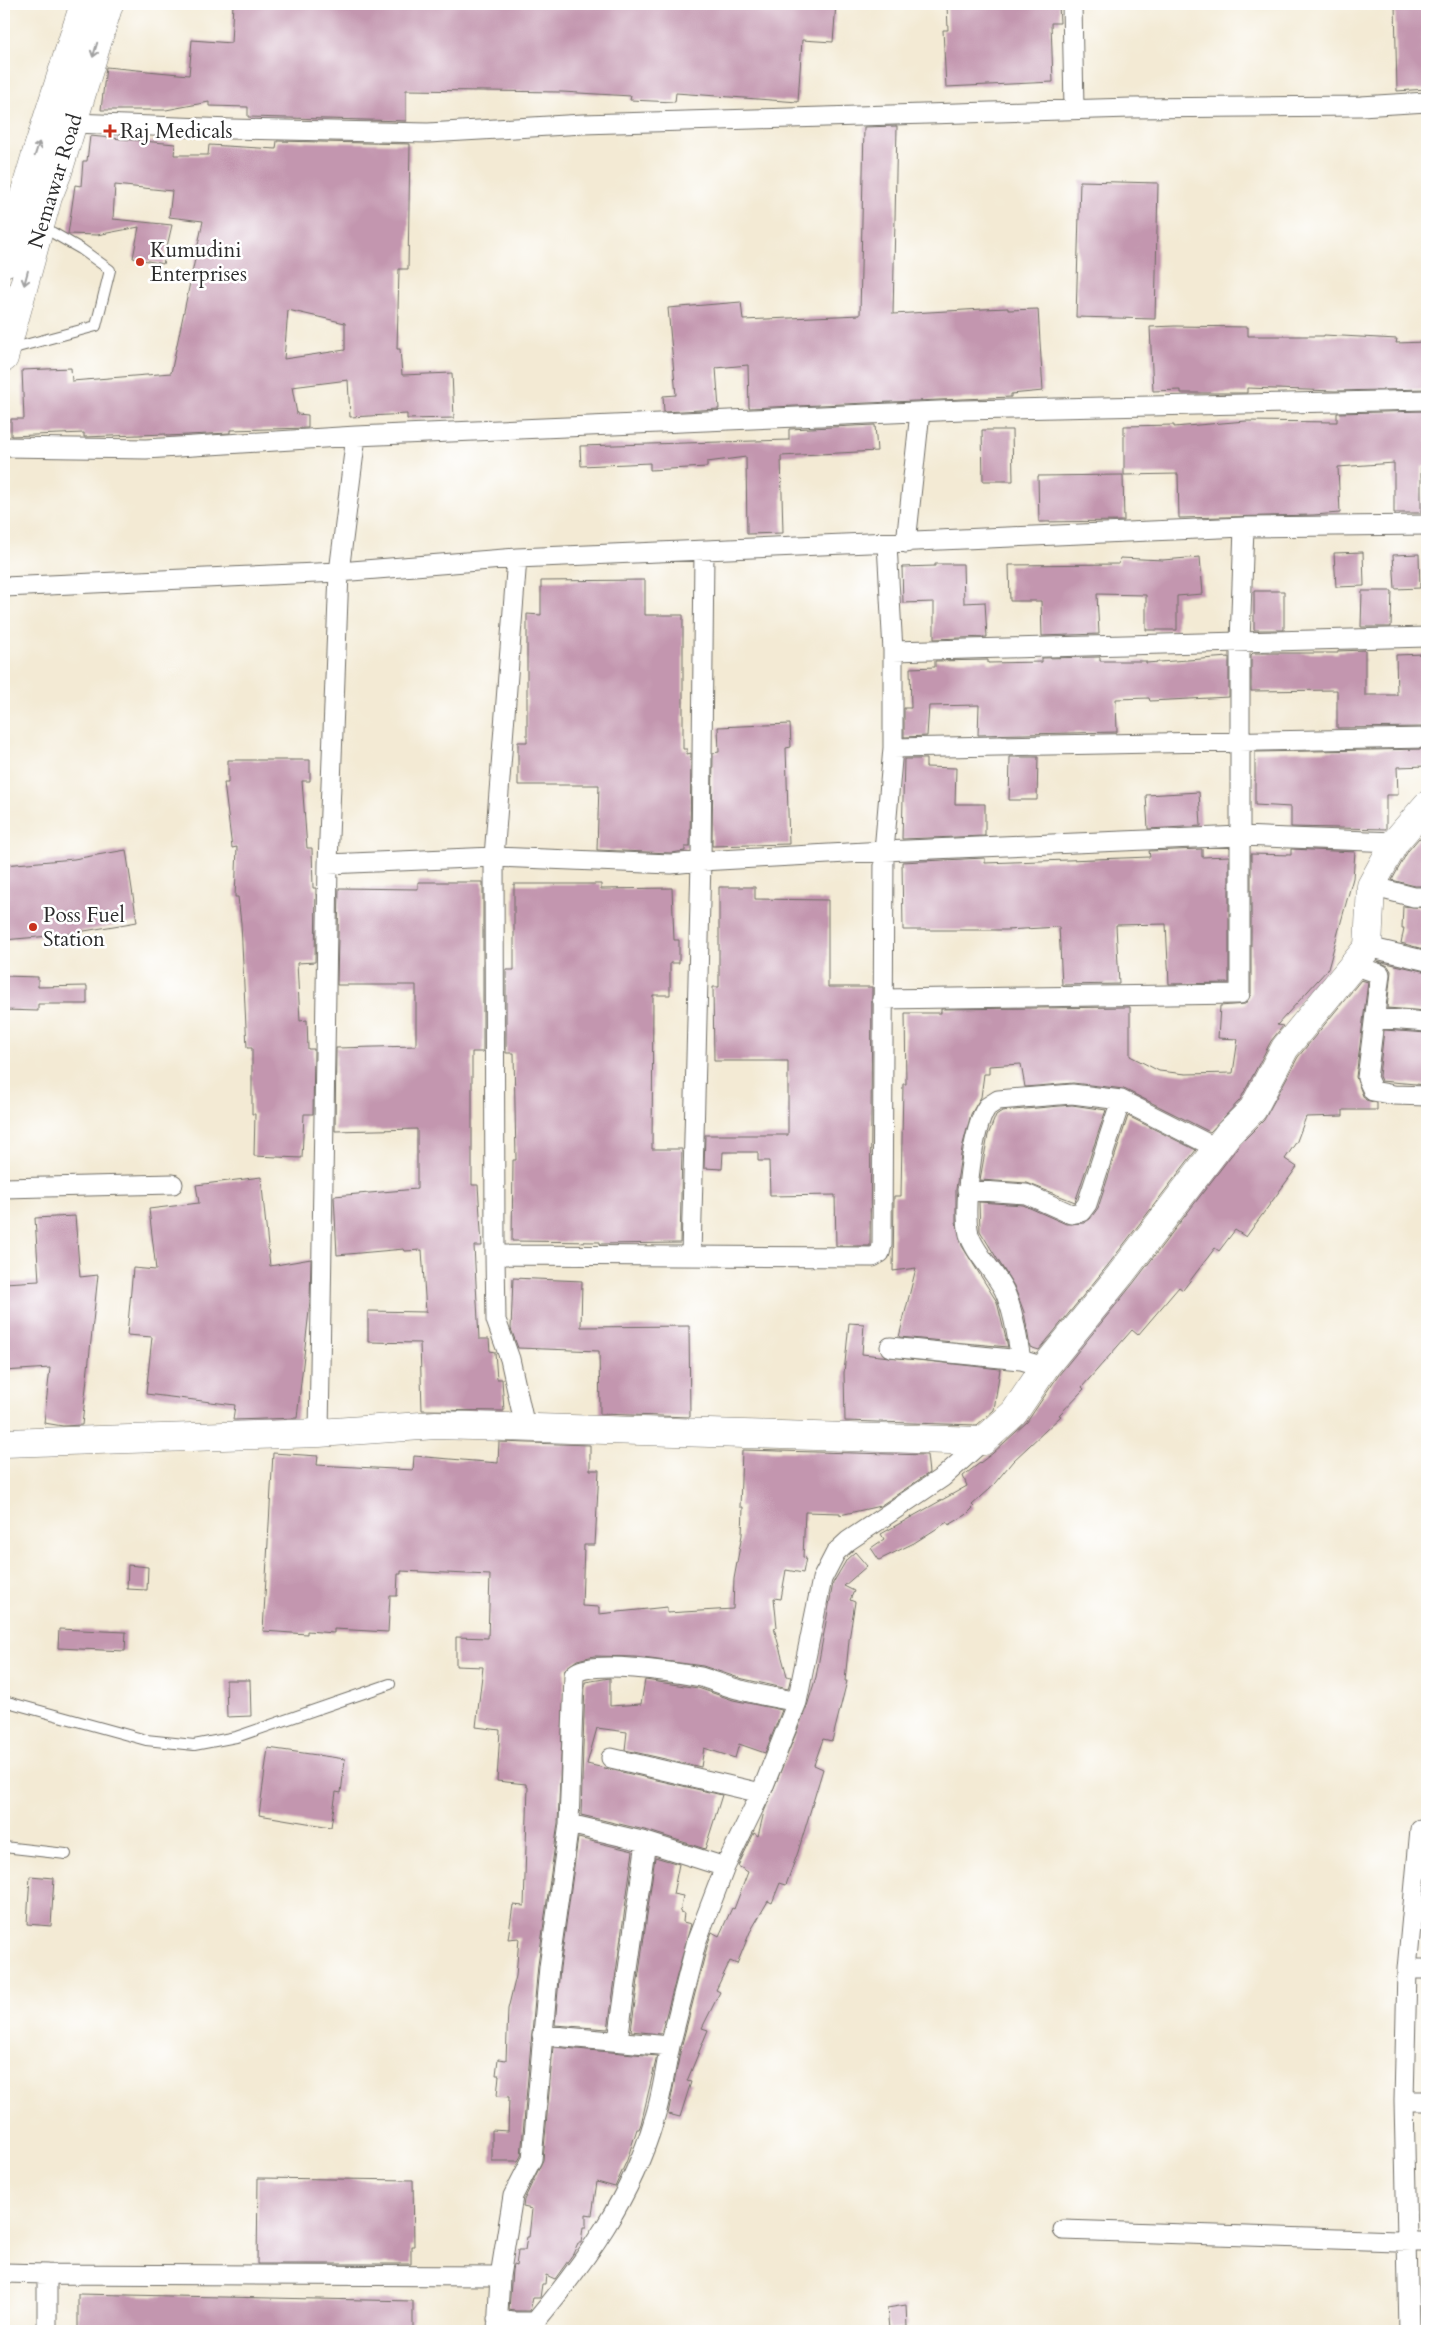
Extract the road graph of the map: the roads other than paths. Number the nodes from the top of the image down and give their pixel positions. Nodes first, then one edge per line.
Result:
1 (84, 4) edge
2 (109, 4) edge
3 (1072, 4) edge
4 (1427, 102) edge
5 (1074, 110) junction
6 (73, 123) junction
7 (40, 184) junction
8 (40, 226) junction
9 (4, 263) edge
10 (5, 354) edge
11 (1427, 400) edge
12 (920, 412) junction
13 (356, 436) junction
14 (4, 447) edge
15 (1427, 525) edge
16 (1244, 527) junction
17 (906, 543) junction
18 (887, 544) junction
19 (704, 551) junction
20 (516, 558) junction
21 (339, 572) junction
22 (4, 587) edge
23 (1427, 637) edge
24 (1240, 642) junction
25 (893, 651) junction
26 (1427, 738) edge
27 (1241, 742) junction
28 (893, 748) junction
29 (1427, 805) edge
30 (1241, 836) junction
31 (1395, 842) junction
32 (884, 851) junction
33 (494, 857) junction
34 (701, 861) junction
35 (328, 864) junction
36 (1371, 886) junction
37 (1427, 898) edge
38 (1361, 956) junction
39 (1427, 960) edge
40 (882, 999) junction
41 (1375, 1018) junction
42 (1427, 1022) edge
43 (1427, 1096) edge
44 (1121, 1100) junction
45 (1218, 1149) junction
46 (173, 1184) dead end
47 (4, 1188) edge
48 (967, 1190) junction
49 (495, 1255) junction
50 (691, 1256) junction
51 (890, 1346) dead end
52 (1033, 1363) junction
53 (525, 1427) junction
54 (319, 1432) junction
55 (983, 1441) junction
56 (4, 1443) edge
57 (390, 1684) dead end
58 (4, 1701) edge
59 (797, 1702) junction
60 (611, 1758) dead end
61 (761, 1793) junction
62 (569, 1824) junction
63 (1427, 1829) edge
64 (646, 1842) junction
65 (4, 1846) edge
66 (66, 1854) dead end
67 (725, 1867) junction
68 (1407, 1969) junction
69 (1427, 1969) edge
70 (542, 2035) junction
71 (618, 2040) junction
72 (670, 2046) junction
73 (1404, 2100) junction
74 (1427, 2100) edge
75 (1063, 2230) dead end
76 (1406, 2242) junction
77 (1427, 2242) edge
78 (4, 2273) edge
79 (47, 2274) junction
80 (500, 2276) junction
81 (497, 2325) edge
82 (47, 2331) edge
83 (1409, 2331) edge

7 -> 1 main road, Nemawar Road
2 -> 6 main road, Nemawar Road
3 - 5 street
4 - 5 street
5 - 6 street
6 - 7 main road, Nemawar Road
7 - 8 main road, Nemawar Road
7 - 9 main road, Nemawar Road
8 -> 10 main road, Nemawar Road
8 - 10 lane
11 - 12 street
12 - 13 street
12 - 17 street
13 - 14 street
13 - 21 street
15 - 16 street
16 - 17 street
16 - 24 street
17 - 18 street
18 - 19 street
18 - 25 street
19 - 20 street
19 - 34 street
20 - 21 street
20 - 33 street
21 - 22 street
21 - 35 street
23 - 24 street
24 - 25 street
24 - 27 street
25 - 28 street
26 - 27 street
27 - 28 street
27 - 30 street
28 - 32 street
29 - 31 main road
30 - 31 street
30 - 32 street
30 - 40 street
31 - 36 main road
32 - 34 street
32 - 40 street
33 - 34 street
33 - 35 street
33 - 49 street
34 - 50 street
35 - 54 street
36 - 37 street
36 - 38 main road
38 - 39 street
38 - 41 street
38 - 45 main road
40 - 50 street
41 - 42 street
41 - 43 street
44 - 45 street
44 - 48 street
44 - 48 street
45 - 52 main road
46 - 47 street
48 - 52 street
49 - 50 street
49 - 53 street
51 - 52 street
52 - 55 main road
53 - 54 main road
53 - 55 main road
54 - 56 main road
55 - 59 street
57 - 58 lane
59 - 61 street
59 - 62 street
60 - 61 street
61 - 67 street
62 - 64 street
62 - 70 street
63 - 68 street
64 - 67 street
64 - 71 street
65 - 66 lane
67 - 72 street
68 - 69 street
68 - 73 street
70 - 71 street
70 - 80 street
71 - 72 street
72 - 81 street
73 - 74 street
73 - 76 street
75 - 76 street
76 - 77 street
76 - 83 street
78 - 79 street
79 - 80 street
79 - 82 street
80 - 81 street

